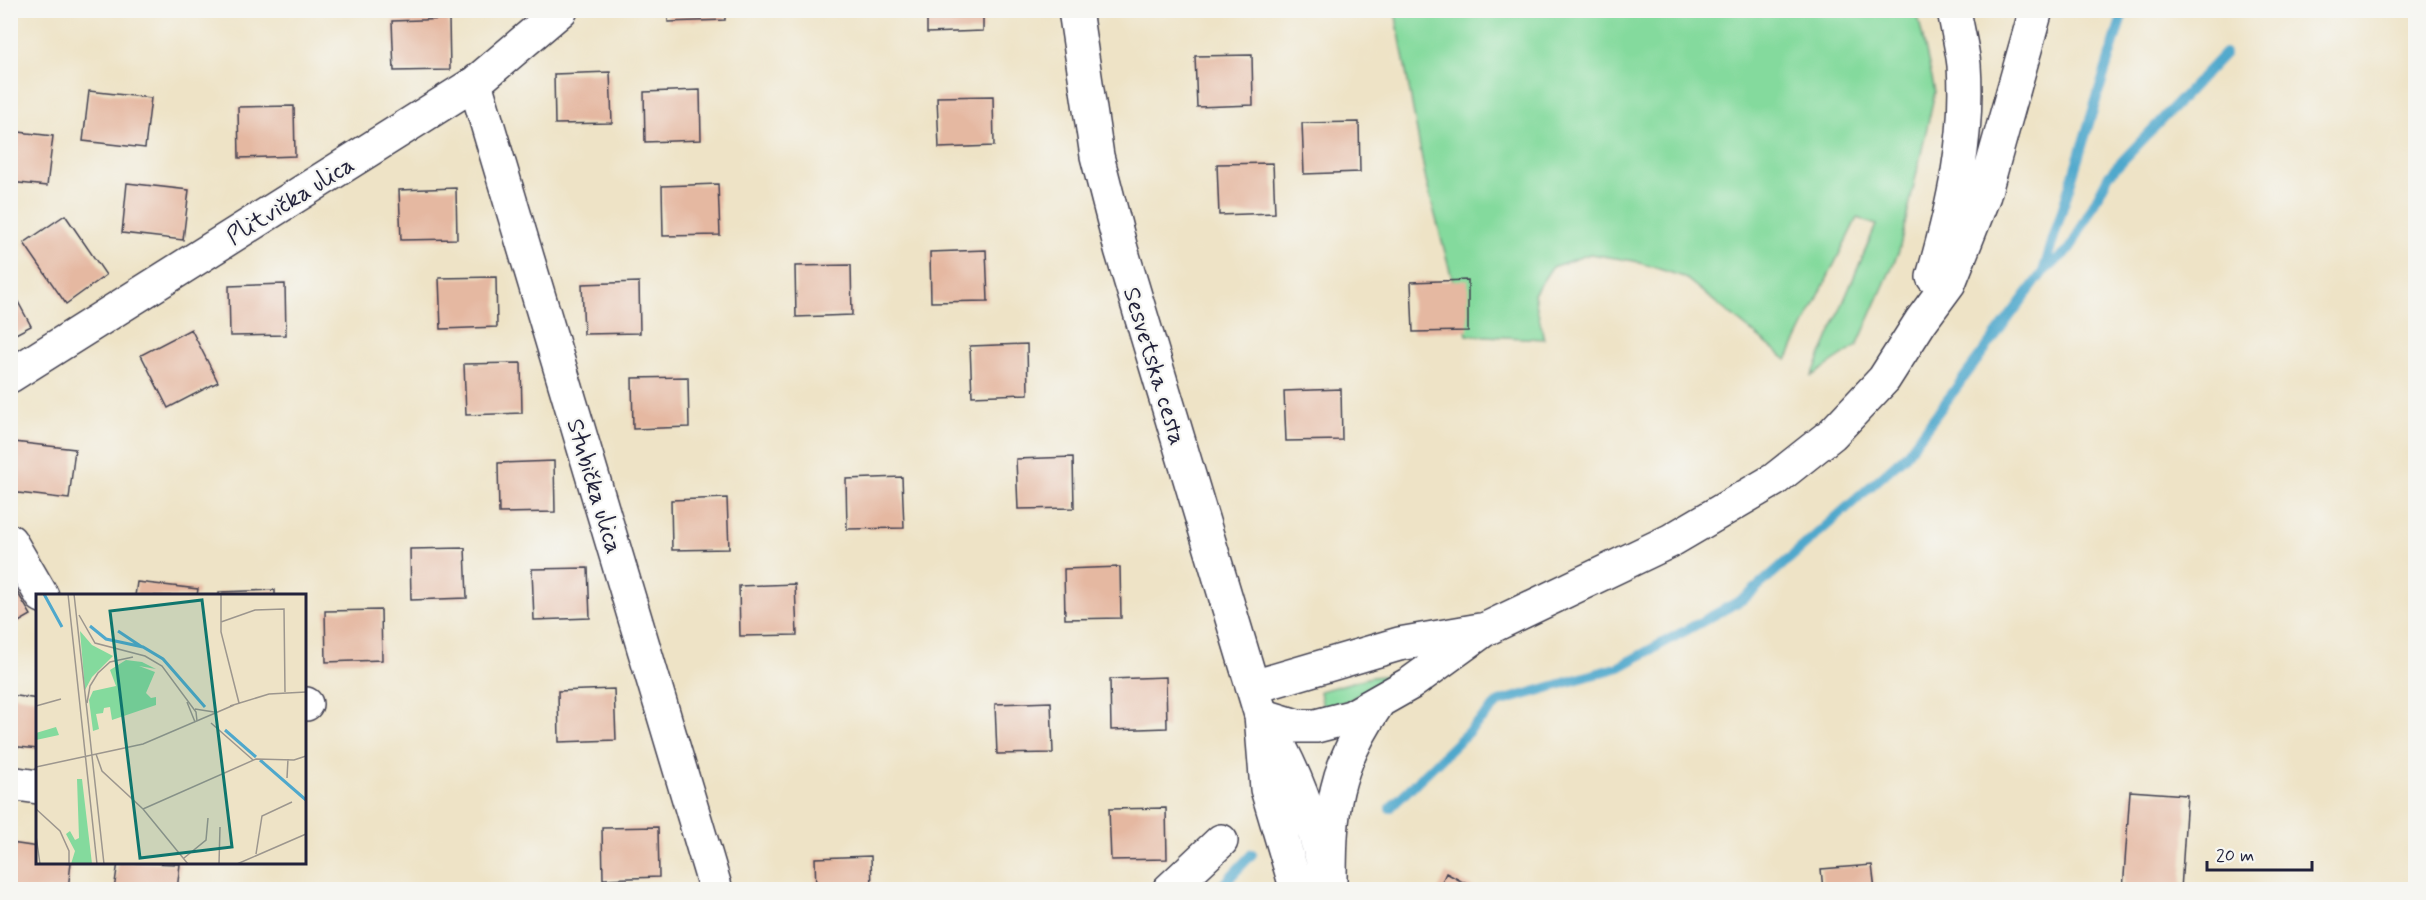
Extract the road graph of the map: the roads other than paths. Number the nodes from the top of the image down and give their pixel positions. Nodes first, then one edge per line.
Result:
1 (561, 10) edge
2 (1074, 10) edge
3 (1954, 10) edge
4 (2036, 10) edge
5 (475, 83) junction
6 (1921, 321) junction
7 (10, 376) edge
8 (10, 541) edge
9 (41, 594) edge
10 (1484, 630) junction
11 (1257, 701) junction
12 (1378, 703) junction
13 (10, 783) edge
14 (36, 787) edge
15 (1221, 840) dead end
16 (1330, 888) edge
17 (716, 890) edge
18 (1169, 890) edge
19 (1297, 890) edge

1 - 5 main road, Plitvička ulica
2 - 11 main road, Sesvetska cesta
3 - 6 main road
4 - 6 main road
5 - 7 main road, Plitvička ulica
5 - 17 main road, Stubička ulica
6 - 10 main road
8 - 9 main road
10 - 11 main road
10 - 12 main road
11 - 12 main road
11 - 16 main road
11 - 19 main road
12 - 16 main road
13 - 14 main road
15 - 18 main road

